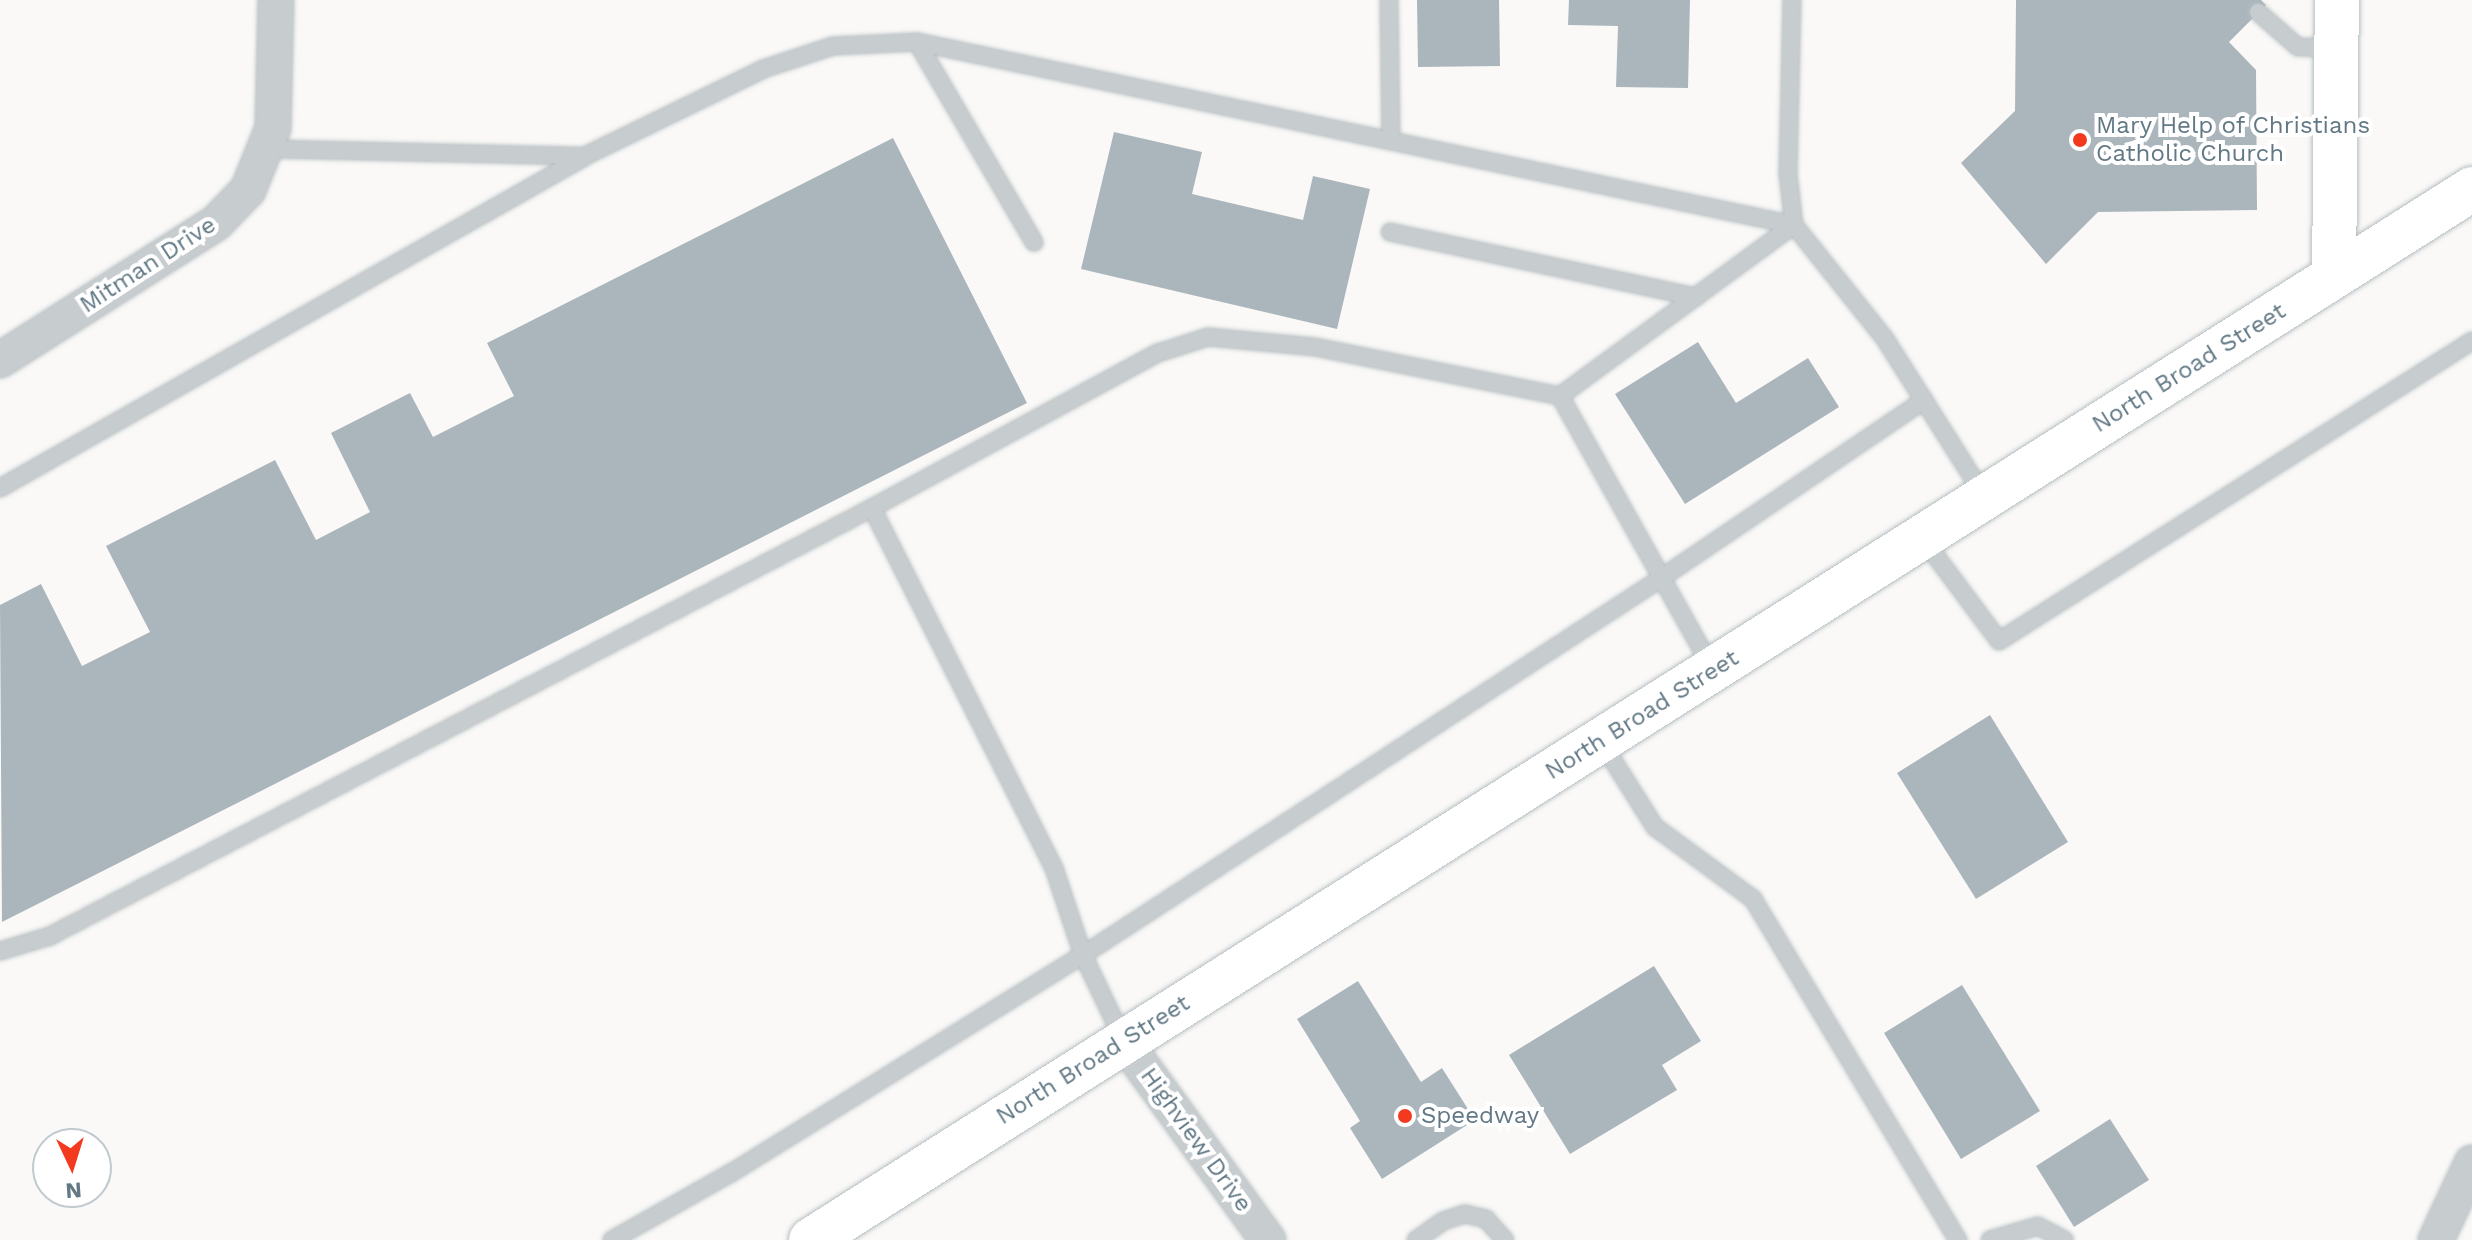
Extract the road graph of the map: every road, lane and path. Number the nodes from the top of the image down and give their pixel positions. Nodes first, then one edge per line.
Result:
1 (276, 0) edge
2 (1389, 0) edge
3 (1792, 0) edge
4 (2337, 0) edge
5 (2258, 12) dead end
6 (917, 42) junction
7 (2337, 48) junction
8 (1391, 140) junction
9 (268, 149) junction
10 (585, 156) junction
11 (2472, 189) edge
12 (1794, 225) junction
13 (1390, 232) dead end
14 (1034, 242) dead end
15 (2334, 275) junction
16 (1696, 297) junction
17 (2472, 341) edge
18 (1, 359) edge
19 (1560, 396) junction
20 (1924, 400) junction
21 (0, 488) edge
22 (1985, 497) junction
23 (872, 508) junction
24 (1923, 537) junction
25 (1660, 579) junction
26 (1713, 670) junction
27 (1601, 741) junction
28 (0, 951) edge
29 (1083, 955) junction
30 (1123, 1040) junction
31 (2472, 1163) edge
32 (612, 1240) edge
33 (811, 1240) edge
34 (1268, 1240) edge
35 (1416, 1240) edge
36 (1505, 1240) edge
37 (1958, 1240) edge
38 (1990, 1240) edge
39 (2064, 1240) edge
40 (2436, 1240) edge

1 - 9 street, Mitman Drive
2 - 8 lane
3 - 12 lane
4 - 7 main road
5 - 7 lane
6 - 8 lane
6 - 10 lane
6 - 14 lane
7 - 15 main road
8 - 12 lane
9 - 10 lane
9 - 18 street, Mitman Drive
10 - 21 lane
11 - 15 main road, North Broad Street
12 - 16 lane
12 - 20 lane
13 - 16 lane
15 - 22 main road, North Broad Street
16 - 19 lane
17 - 24 lane
19 - 23 lane
19 - 25 lane
20 - 22 lane
20 - 25 lane
22 - 24 main road, North Broad Street
23 - 28 lane
23 - 29 lane
24 - 26 main road, North Broad Street
25 - 26 lane
25 - 29 lane
26 - 27 main road, North Broad Street
27 - 30 main road, North Broad Street
27 - 37 lane
29 - 30 lane
29 - 32 lane
30 - 33 main road, North Broad Street
30 - 34 street, Highview Drive
31 - 40 street
35 - 36 lane
38 - 39 lane

